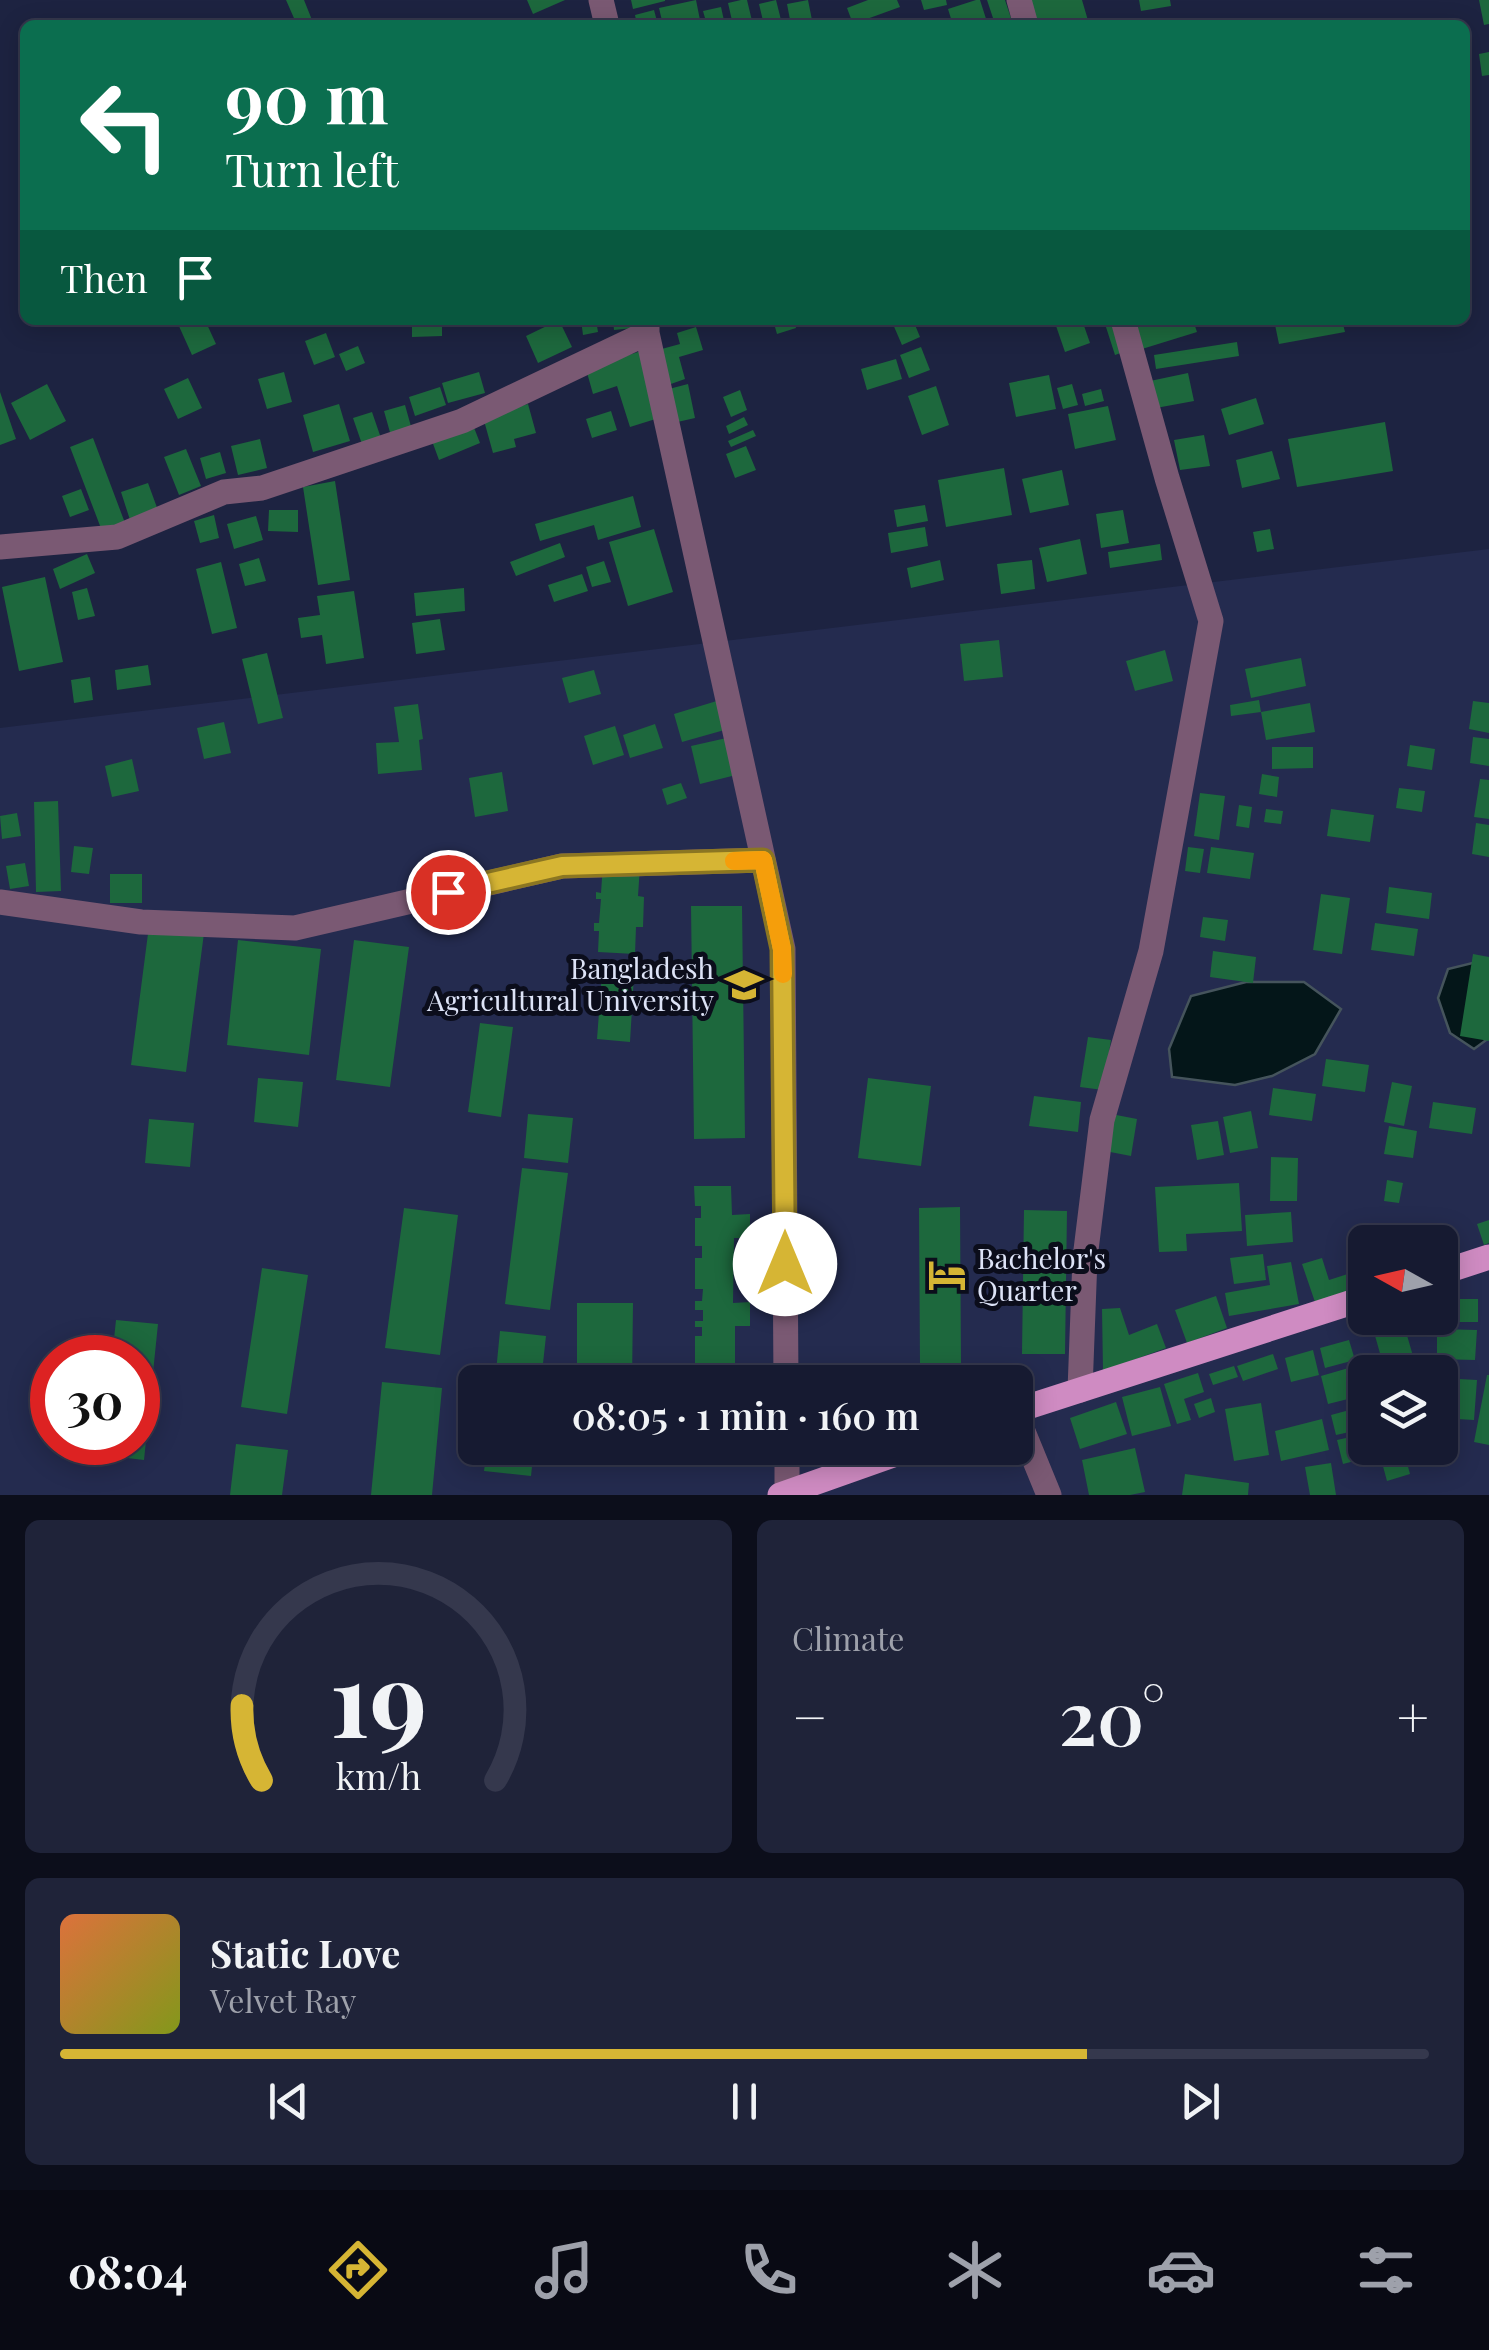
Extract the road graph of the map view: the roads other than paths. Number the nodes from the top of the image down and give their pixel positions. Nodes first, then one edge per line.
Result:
1 (1124, 325) edge
2 (647, 326) edge
3 (0, 547) edge
4 (763, 860) junction
5 (0, 902) edge
6 (1489, 1258) edge
7 (1458, 1267) edge
8 (1348, 1303) edge
9 (786, 1365) edge
10 (1080, 1390) junction
11 (1033, 1406) edge
12 (1033, 1456) edge
13 (785, 1465) edge
14 (866, 1465) edge
15 (784, 1494) edge
16 (1049, 1495) edge

1 - 10 street
2 - 3 street
2 - 4 street
4 - 5 street
4 - 9 street
6 - 7 main road
8 - 10 main road
10 - 11 main road
12 - 16 street
13 - 15 street
14 - 15 main road

